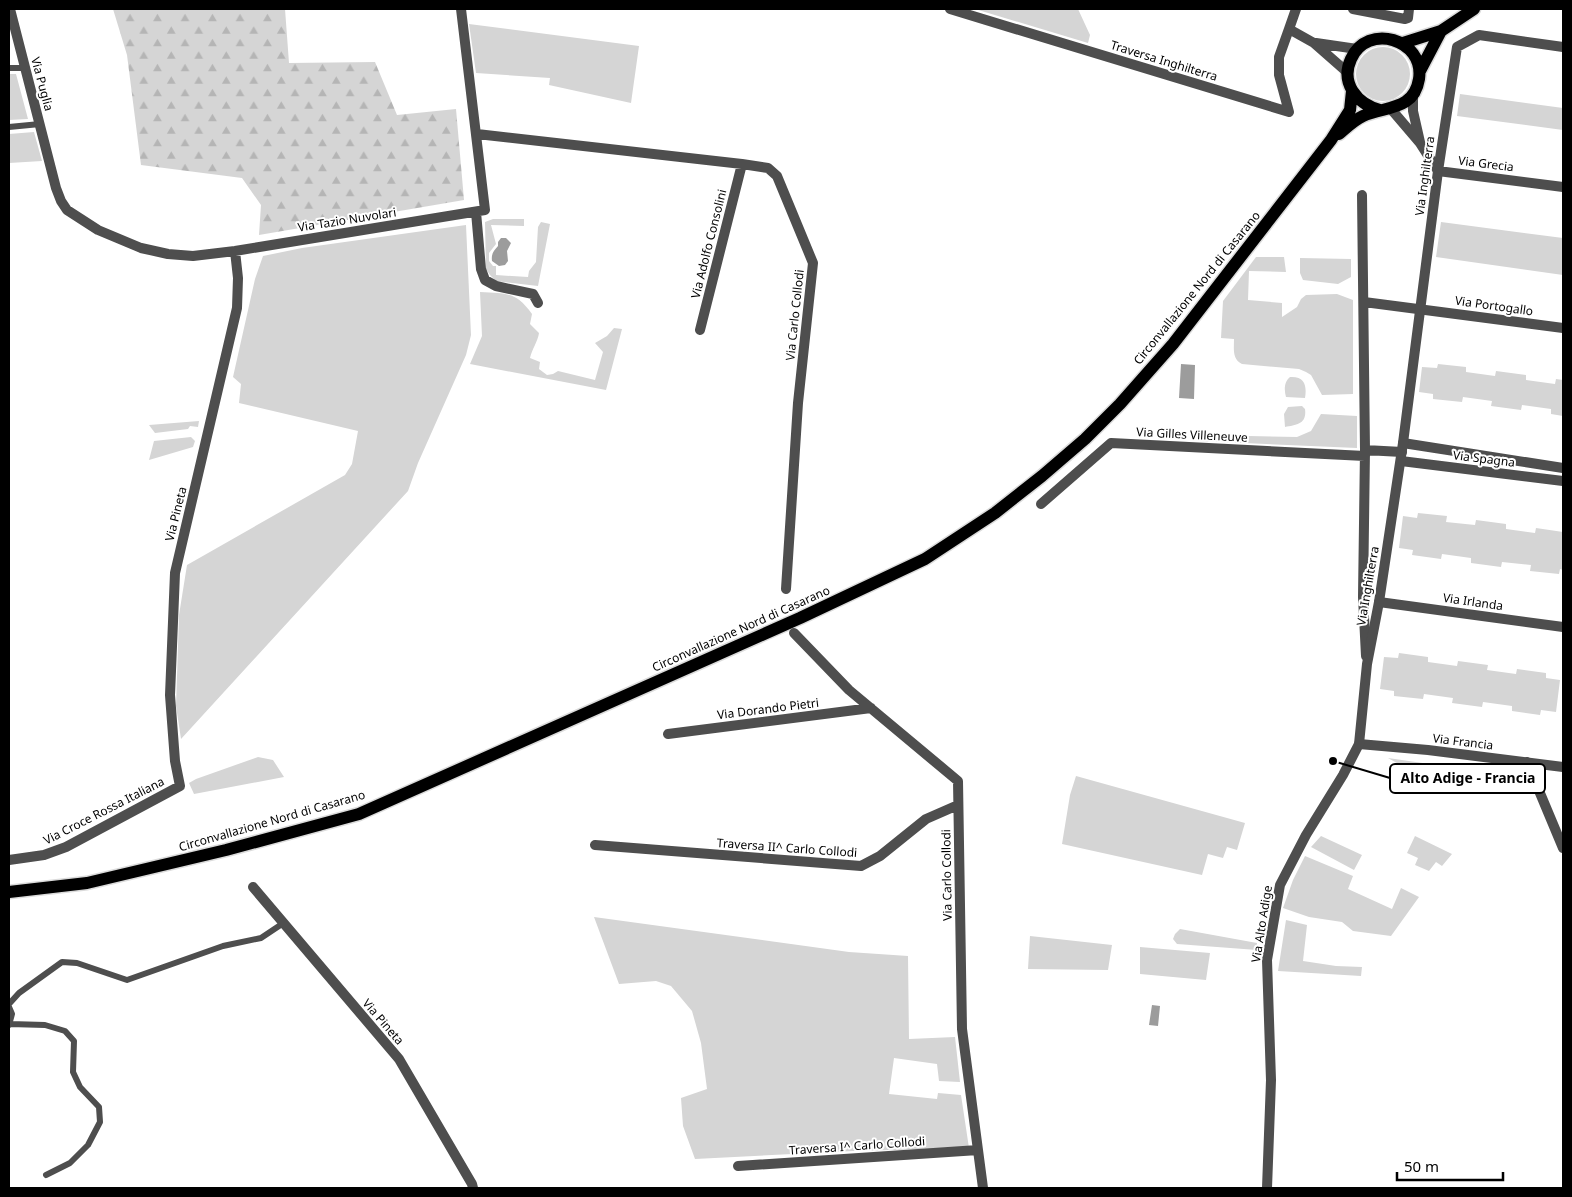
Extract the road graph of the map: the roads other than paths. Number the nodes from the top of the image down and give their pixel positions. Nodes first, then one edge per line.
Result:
1 (10, 9) edge
2 (461, 9) edge
3 (950, 9) edge
4 (1296, 9) edge
5 (1353, 9) edge
6 (1474, 9) edge
7 (1409, 11) edge
8 (1289, 29) junction
9 (1441, 31) junction
10 (1314, 42) junction
11 (1403, 43) junction
12 (1563, 47) edge
13 (1357, 49) junction
14 (9, 68) edge
15 (25, 68) junction
16 (1420, 71) junction
17 (1347, 72) junction
18 (1352, 90) junction
19 (1413, 94) junction
20 (1386, 109) junction
21 (40, 124) junction
22 (9, 127) edge
23 (477, 134) junction
24 (1331, 140) junction
25 (1420, 143) junction
26 (742, 164) junction
27 (50, 166) joint
28 (1438, 171) junction
29 (1563, 187) edge
30 (1362, 195) dead end
31 (476, 212) junction
32 (235, 251) junction
33 (1364, 302) junction
34 (538, 303) dead end
35 (1421, 309) junction
36 (1563, 328) edge
37 (700, 330) dead end
38 (1402, 452) junction
39 (1365, 453) junction
40 (1563, 468) edge
41 (1563, 481) edge
42 (1041, 504) dead end
43 (786, 589) dead end
44 (1379, 602) junction
45 (1563, 627) edge
46 (794, 633) dead end
47 (1367, 664) junction
48 (871, 708) junction
49 (668, 734) dead end
50 (1359, 744) junction
51 (1527, 762) junction
52 (1563, 767) edge
53 (180, 786) joint
54 (958, 805) junction
55 (595, 845) dead end
56 (1563, 848) edge
57 (9, 860) edge
58 (252, 887) dead end
59 (9, 892) edge
60 (282, 924) junction
61 (9, 1006) edge
62 (9, 1024) edge
63 (978, 1150) junction
64 (738, 1166) dead end
65 (46, 1175) dead end
66 (473, 1188) edge
67 (983, 1188) edge
68 (1267, 1188) edge

1 - 15 street, Via Puglia
2 - 23 street
3 - 8 street, Traversa Inghilterra
4 - 8 street
5 - 7 street
6 - 9 main road
8 - 10 street
9 - 11 main road
9 - 16 main road
10 - 13 street
10 - 17 street
11 - 13 main road
11 - 16 main road
12 - 28 street, Via Inghilterra
13 - 17 main road
14 - 15 lane
15 - 21 street, Via Puglia
16 - 19 main road
17 - 18 main road
18 - 20 main road
18 - 24 main road, Circonvallazione Nord di Casarano
19 - 20 main road
19 - 25 street
20 - 24 main road, Circonvallazione Nord di Casarano
20 - 25 street
21 - 22 lane
21 - 27 street, Via Puglia
23 - 26 street, Via Carlo Collodi
23 - 31 street
24 - 59 main road, Circonvallazione Nord di Casarano
25 - 28 street
26 - 37 street, Via Adolfo Consolini
26 - 43 street, Via Carlo Collodi
27 - 32 street, Via Tazio Nuvolari
28 - 29 street, Via Grecia
28 - 35 street, Via Inghilterra
30 - 33 street, Via Inghilterra
31 - 32 street, Via Tazio Nuvolari
31 - 34 street
32 - 53 street, Via Pineta
33 - 35 street
33 - 39 street, Via Inghilterra
35 - 36 street, Via Portogallo
35 - 38 street, Via Inghilterra
38 - 39 street
38 - 40 street, Via Spagna
38 - 41 street, Via Spagna
38 - 44 street, Via Inghilterra
39 - 42 street, Via Gilles Villeneuve
39 - 47 street, Via Inghilterra
44 - 45 street, Via Irlanda
44 - 47 street, Via Inghilterra
46 - 48 street, Via Carlo Collodi
47 - 50 street, Via Inghilterra
48 - 49 street, Via Dorando Pietri
48 - 54 street, Via Carlo Collodi
50 - 51 street, Via Francia
50 - 68 street, Via Alto Adige
51 - 52 street, Via Francia
51 - 56 street
53 - 57 street, Via Croce Rossa Italiana
54 - 55 street, Traversa II^ Carlo Collodi
54 - 63 street, Via Carlo Collodi
58 - 60 street, Via Pineta
60 - 61 lane
60 - 66 street, Via Pineta
61 - 62 lane
62 - 65 lane
63 - 64 street, Traversa I^ Carlo Collodi
63 - 67 street, Via Carlo Collodi

